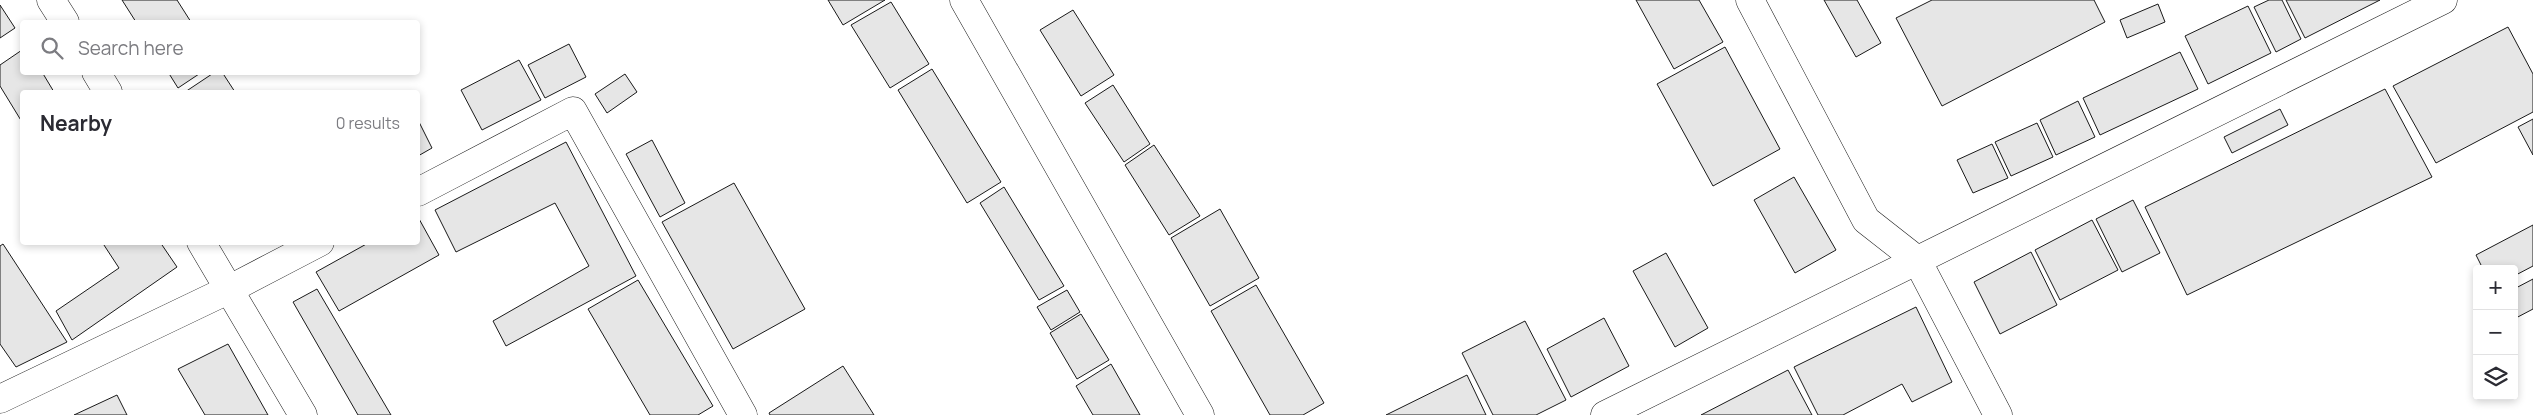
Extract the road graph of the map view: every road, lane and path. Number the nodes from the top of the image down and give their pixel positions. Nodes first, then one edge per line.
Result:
1 (51, 0) edge
2 (964, 0) edge
3 (1750, 0) edge
4 (2442, 0) edge
5 (64, 20) edge
6 (98, 75) edge
7 (107, 90) edge
8 (420, 191) edge
9 (203, 245) edge
10 (314, 245) edge
11 (1917, 260) junction
12 (230, 289) junction
13 (0, 400) edge
14 (303, 415) edge
15 (743, 415) edge
16 (1200, 415) edge
17 (1605, 415) edge
18 (1998, 415) edge

1 - 5 street
2 - 16 street
3 - 11 street
4 - 11 street
6 - 7 street
8 - 15 street
9 - 12 street
10 - 12 street
11 - 17 street
11 - 18 street
12 - 13 street
12 - 14 street

